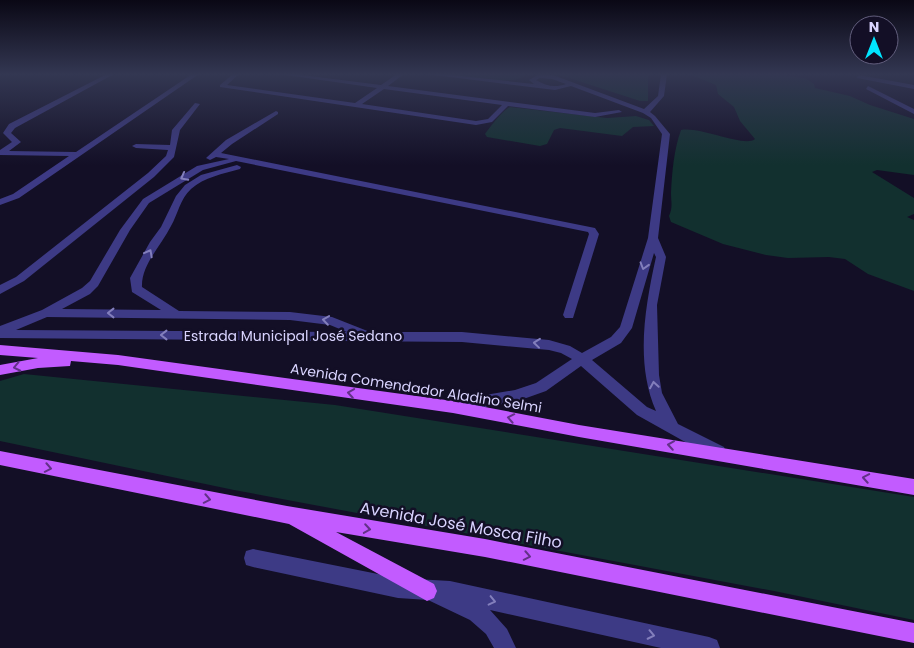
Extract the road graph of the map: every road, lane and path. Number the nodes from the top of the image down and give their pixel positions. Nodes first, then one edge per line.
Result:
1 (53, 104) edge
2 (151, 104) edge
3 (197, 104) dead end
4 (352, 104) edge
5 (506, 104) edge
6 (516, 104) edge
7 (623, 104) edge
8 (658, 104) edge
9 (900, 104) edge
10 (357, 105) joint
11 (904, 106) joint
12 (619, 112) dead end
13 (645, 112) junction
14 (914, 112) edge
15 (276, 113) dead end
16 (3, 134) edge
17 (136, 146) dead end
18 (174, 148) junction
19 (0, 153) edge
20 (77, 154) junction
21 (214, 154) junction
22 (247, 161) junction
23 (261, 164) junction
24 (200, 168) junction
25 (0, 202) edge
26 (653, 238) junction
27 (0, 290) edge
28 (46, 313) junction
29 (174, 313) junction
30 (568, 315) dead end
31 (0, 332) edge
32 (372, 336) junction
33 (0, 350) edge
34 (582, 358) junction
35 (118, 360) junction
36 (0, 370) edge
37 (453, 407) junction
38 (673, 429) junction
39 (720, 453) junction
40 (0, 458) edge
41 (914, 487) edge
42 (287, 515) junction
43 (252, 558) dead end
44 (427, 591) junction
45 (914, 633) edge
46 (505, 648) edge
47 (709, 648) edge

1 - 16 street
2 - 20 street
3 - 18 street
4 - 10 street
5 - 10 street
6 - 12 street
7 - 13 street
8 - 13 street
9 - 11 street
11 - 14 street
13 - 26 street
15 - 21 street
16 - 19 street
17 - 18 street
18 - 27 street
19 - 20 street
20 - 25 street
21 - 22 street
21 - 24 street
22 - 23 street
22 - 24 street
29 -> 23 street
23 - 30 street
24 -> 28 street
26 -> 34 street
38 -> 26 street
29 -> 28 street
28 - 31 street
32 -> 29 street
32 -> 31 street, Estrada Municipal José Sedano
34 -> 32 street, Estrada Municipal José Sedano
33 - 35 main road, Avenida Comendador Aladino Selmi
34 - 37 street
34 - 38 street, Estrada Municipal José Sedano
35 -> 36 main road
37 -> 35 main road, Avenida Comendador Aladino Selmi
39 -> 37 main road, Avenida Comendador Aladino Selmi
38 - 39 street, Estrada Municipal José Sedano
41 -> 39 main road, Avenida Comendador Aladino Selmi
40 -> 42 main road, Avenida José Mosca Filho
42 - 44 main road
42 -> 45 main road, Avenida José Mosca Filho
43 - 44 street
44 - 46 street
44 -> 47 street

